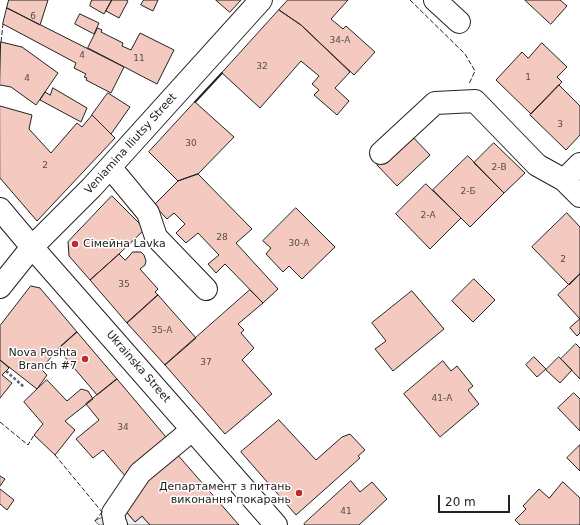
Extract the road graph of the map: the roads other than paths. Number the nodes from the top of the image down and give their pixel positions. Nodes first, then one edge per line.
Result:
1 (261, 0) edge
2 (435, 0) edge
3 (459, 22) dead end
4 (381, 152) dead end
5 (580, 164) edge
6 (110, 167) junction
7 (564, 180) junction
8 (580, 196) edge
9 (0, 209) edge
10 (32, 248) junction
11 (0, 287) edge
12 (206, 289) dead end
13 (192, 430) junction
14 (116, 525) edge
15 (276, 525) edge

1 - 6 street, Veniamina Iliutsy Street
2 - 3 street
4 - 7 street
5 - 7 street
6 - 10 street, Veniamina Iliutsy Street
6 - 12 street
7 - 8 street
9 - 10 street, Ukrainska Street
10 - 11 street, Veniamina Iliutsy Street
10 - 13 street, Ukrainska Street
13 - 14 street
13 - 15 street, Ukrainska Street

